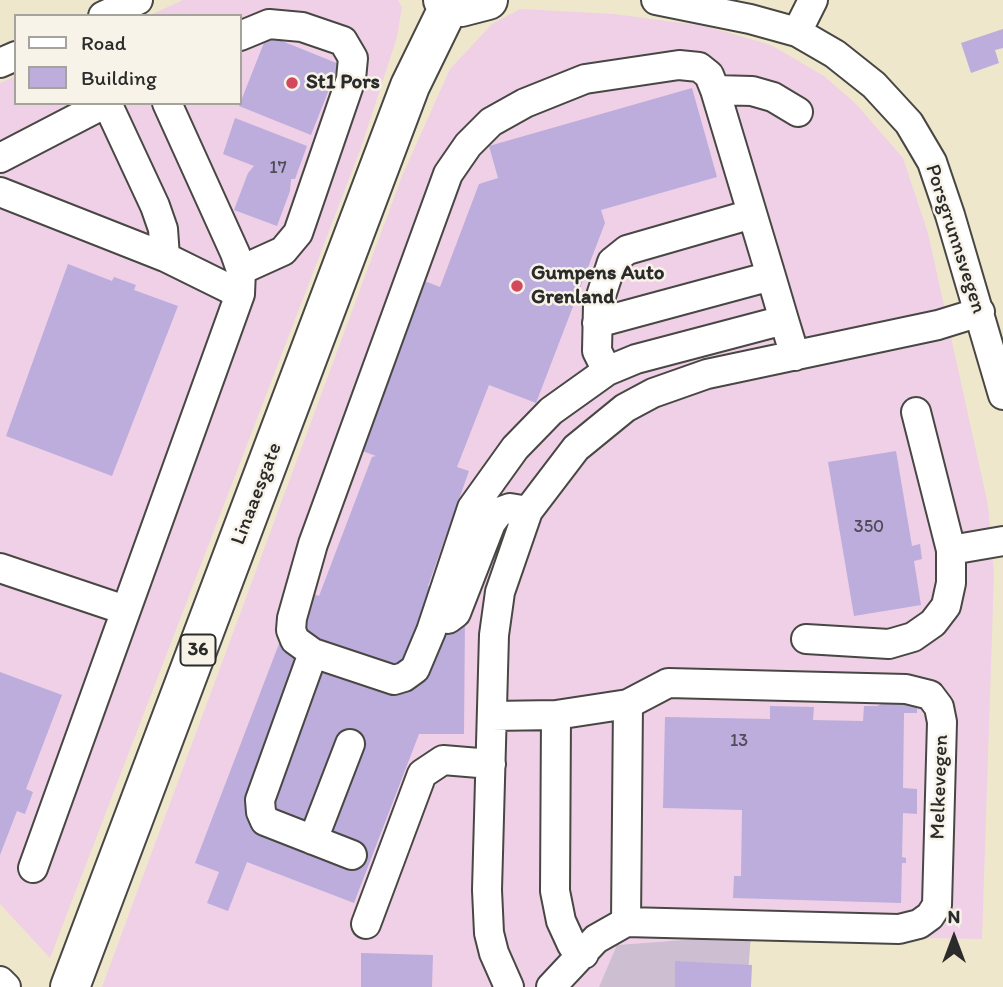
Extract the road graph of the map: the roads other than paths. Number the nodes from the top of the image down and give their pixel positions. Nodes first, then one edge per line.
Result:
1 (488, 0) edge
2 (656, 0) edge
3 (813, 0) edge
4 (447, 2) edge
5 (797, 32) junction
6 (242, 35) edge
7 (715, 90) junction
8 (102, 105) edge
9 (107, 105) edge
10 (168, 105) edge
11 (798, 112) dead end
12 (0, 158) edge
13 (0, 192) edge
14 (752, 214) junction
15 (164, 257) junction
16 (771, 276) junction
17 (241, 282) junction
18 (979, 312) junction
19 (784, 320) junction
20 (597, 323) junction
21 (730, 334) junction
22 (795, 356) junction
23 (740, 367) junction
24 (607, 371) junction
25 (1003, 395) edge
26 (916, 412) dead end
27 (528, 511) junction
28 (1003, 541) edge
29 (951, 550) junction
30 (0, 568) edge
31 (125, 610) junction
32 (431, 631) junction
33 (806, 639) dead end
34 (313, 653) junction
35 (628, 704) junction
36 (556, 715) junction
37 (492, 716) junction
38 (350, 744) dead end
39 (491, 764) junction
40 (313, 840) junction
41 (352, 855) dead end
42 (33, 868) dead end
43 (626, 922) junction
44 (366, 924) dead end
45 (584, 954) junction
46 (0, 981) edge
47 (6, 987) edge
48 (70, 987) edge
49 (509, 987) edge
50 (551, 987) edge

1 - 4 highway, 36
2 - 5 street, Porsgrunnsvegen
3 - 5 street
4 - 48 highway, Linaaesgate / 36
5 - 18 street, Porsgrunnsvegen
6 - 17 street
7 - 11 street
7 - 14 street
7 - 34 street
8 - 12 street
9 - 15 street
10 - 17 street
13 - 15 street
14 - 16 street
14 - 20 street
15 - 17 street
16 - 19 street
16 - 20 street
17 - 31 street
18 - 22 street
18 - 25 street, Porsgrunnsvegen
19 - 21 street
19 - 22 street
20 - 24 street
21 - 23 street
21 - 24 street
22 - 23 street
23 - 27 street
24 - 32 street
26 - 29 street
27 - 32 street
27 - 37 street
28 - 29 street
29 - 33 street
30 - 31 street
31 - 42 street
32 - 34 street
34 - 40 street
35 - 36 street, Melkevegen
35 - 43 street
35 - 43 street, Melkevegen
36 - 37 street, Melkevegen
36 - 45 street
37 - 39 street
38 - 40 street
39 - 44 street
39 - 49 street
40 - 41 street
43 - 45 street
45 - 50 street
46 - 47 street

